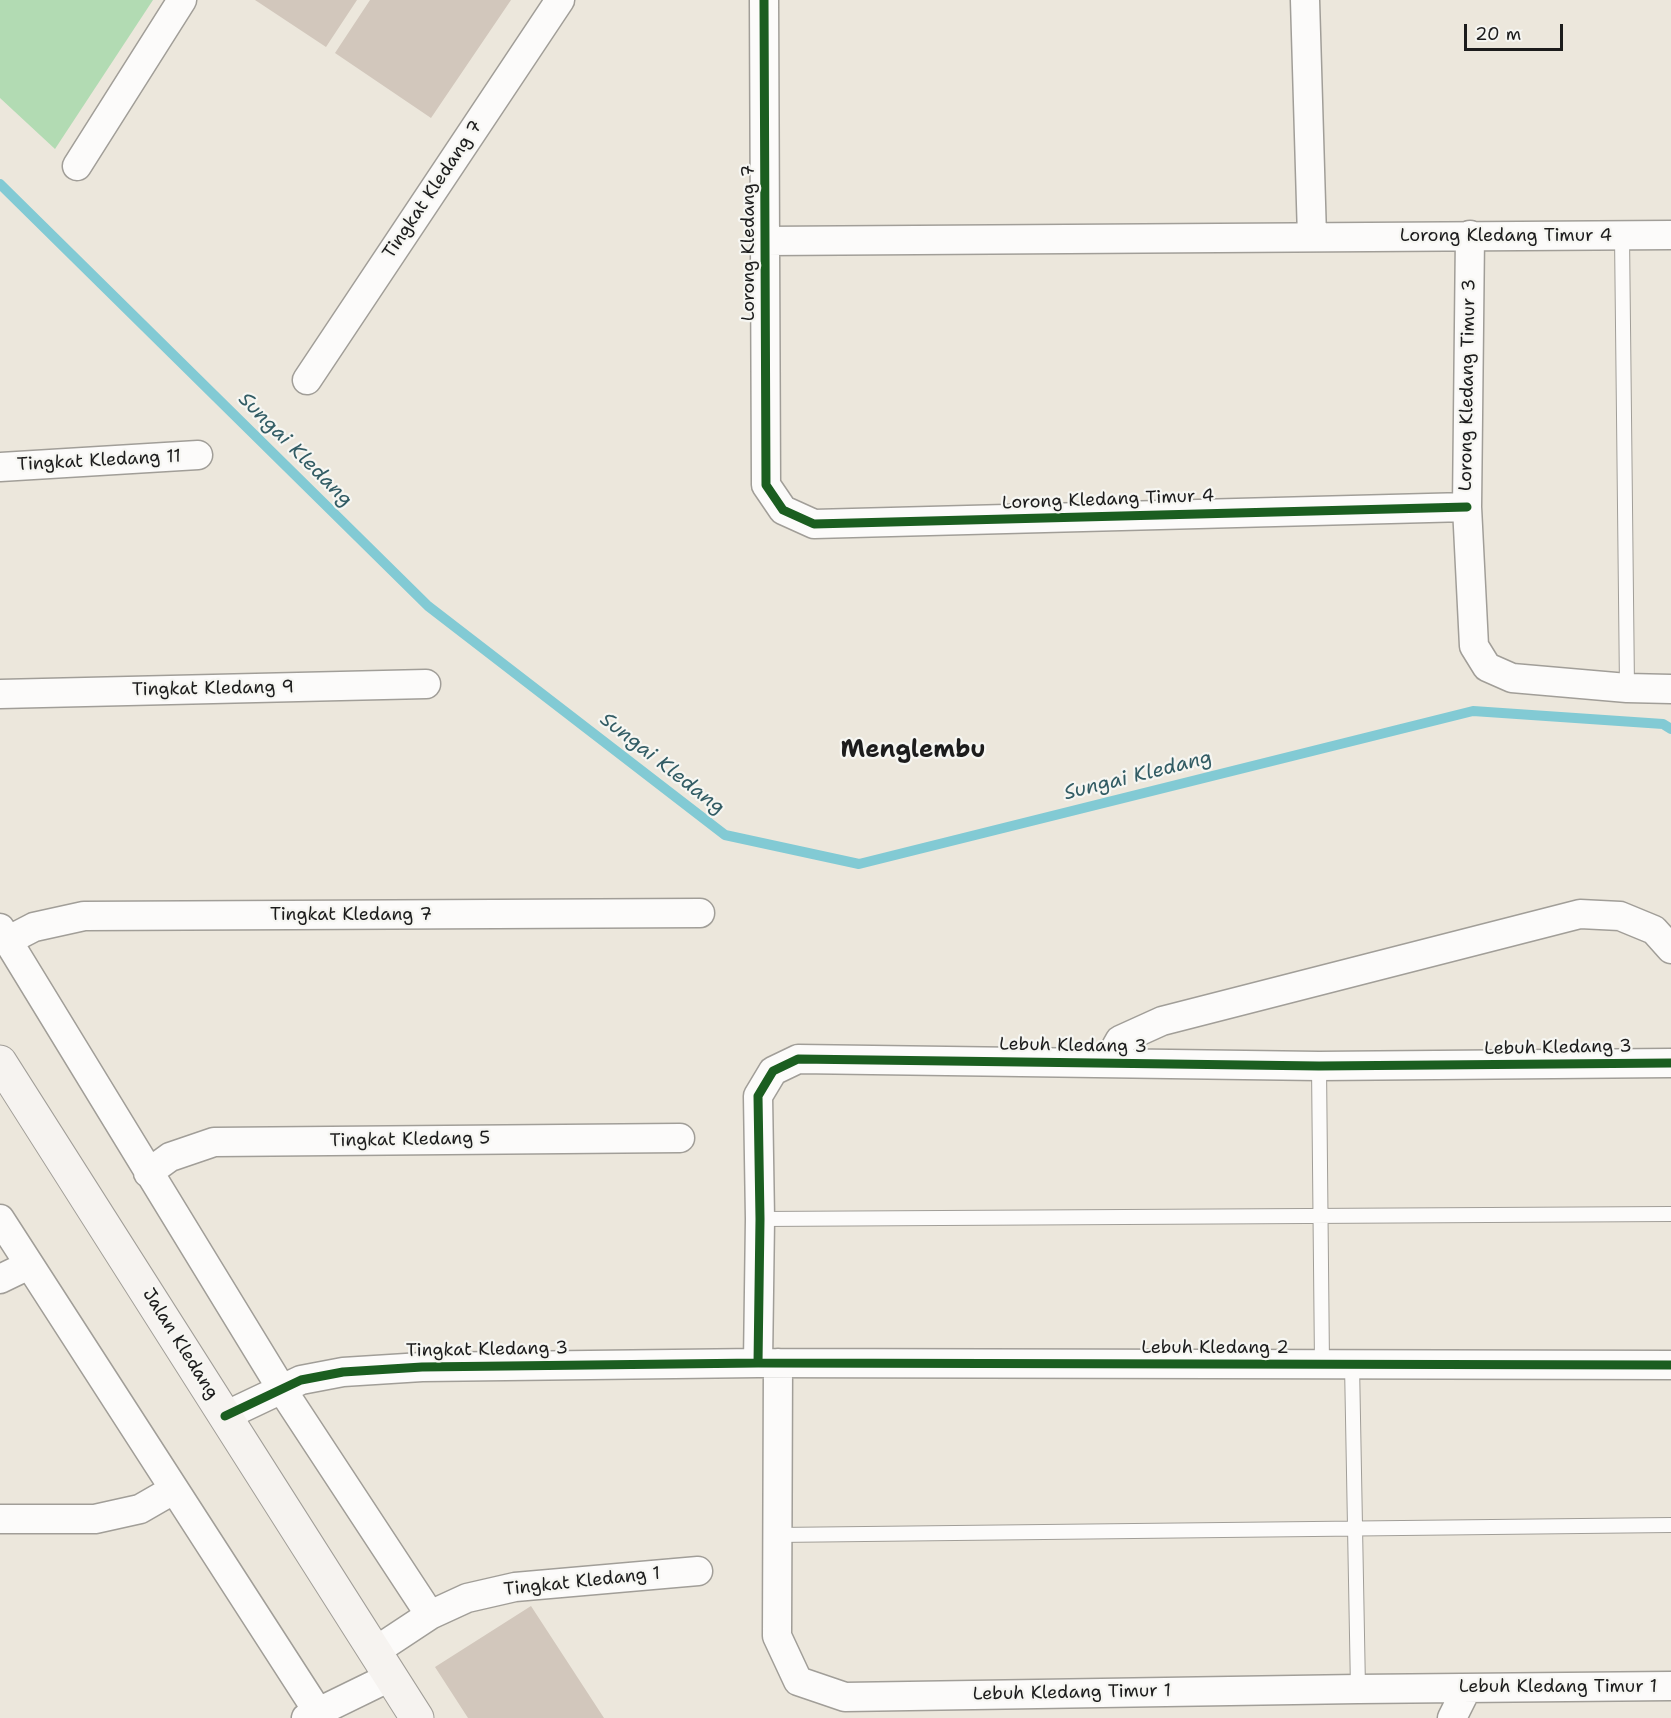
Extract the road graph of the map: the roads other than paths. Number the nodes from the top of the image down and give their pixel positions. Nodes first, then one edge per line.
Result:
1 (182, 0) edge
2 (560, 0) edge
3 (764, 0) edge
4 (1305, 0) edge
5 (77, 166) dead end
6 (1470, 235) junction
7 (1622, 235) junction
8 (1671, 235) edge
9 (1312, 237) junction
10 (766, 241) junction
11 (307, 380) dead end
12 (198, 455) dead end
13 (0, 467) edge
14 (766, 485) joint
15 (1467, 507) junction
16 (426, 684) dead end
17 (1627, 688) junction
18 (1671, 689) edge
19 (0, 694) edge
20 (700, 913) dead end
21 (3, 935) edge
22 (1671, 949) edge
23 (0, 1062) edge
24 (1107, 1063) junction
25 (1671, 1063) edge
26 (1319, 1066) junction
27 (681, 1138) dead end
28 (148, 1173) junction
29 (1671, 1214) edge
30 (1320, 1216) junction
31 (0, 1219) edge
32 (760, 1219) junction
33 (29, 1266) junction
34 (0, 1279) edge
35 (768, 1364) junction
36 (1322, 1364) junction
37 (1352, 1364) junction
38 (1671, 1365) edge
39 (281, 1388) junction
40 (225, 1416) junction
41 (173, 1490) junction
42 (0, 1519) edge
43 (1671, 1525) edge
44 (1355, 1529) junction
45 (776, 1535) junction
46 (698, 1571) dead end
47 (430, 1616) junction
48 (382, 1664) junction
49 (1671, 1686) edge
50 (1467, 1688) junction
51 (1358, 1689) junction
52 (312, 1715) edge
53 (417, 1718) edge
54 (1452, 1718) edge

1 - 5 street
2 - 11 street, Tingkat Kledang 7
3 - 10 street, Lorong Kledang 7
4 - 9 street
6 - 7 street, Lorong Kledang Timur 4
6 - 9 street, Lorong Kledang Timur 4
6 - 15 street, Lorong Kledang Timur 3
7 - 8 street, Lorong Kledang Timur 4
7 - 17 lane
9 - 10 street, Lorong Kledang Timur 4
10 - 14 street, Lorong Kledang 7
12 - 13 street, Tingkat Kledang 11
14 - 15 street, Lorong Kledang Timur 4
15 - 17 street, Lorong Kledang Timur 3
16 - 19 street, Tingkat Kledang 9
17 - 18 street, Lorong Kledang Timur 3
20 - 21 street, Tingkat Kledang 7
21 - 28 street
22 - 24 street
23 - 40 main road, Jalan Kledang
24 - 26 street, Lebuh Kledang 3
24 - 32 street, Lebuh Kledang 3
25 - 26 street, Lebuh Kledang 3
26 - 30 lane
27 - 28 street, Tingkat Kledang 5
28 - 39 street
29 - 30 lane
30 - 32 lane
30 - 36 lane
31 - 33 street
32 - 35 street, Lebuh Kledang 3
33 - 34 street
33 - 41 street
35 - 36 street, Lebuh Kledang 2
35 - 39 street, Tingkat Kledang 3
35 - 45 street, Lebuh Kledang Timur 1
36 - 37 street, Lebuh Kledang 2
37 - 38 street, Lebuh Kledang 2
37 - 44 lane
39 - 40 street, Tingkat Kledang 3
39 - 47 street
40 - 48 main road, Jalan Kledang
41 - 42 street
41 - 52 street
43 - 44 lane
44 - 45 lane
44 - 51 lane
45 - 51 street, Lebuh Kledang Timur 1
46 - 47 street, Tingkat Kledang 1
47 - 48 street, Tingkat Kledang 1
48 - 52 street, Tingkat Kledang 1
48 - 53 main road, Jalan Kledang
49 - 50 street, Lebuh Kledang Timur 1
50 - 51 street, Lebuh Kledang Timur 1
50 - 54 street

